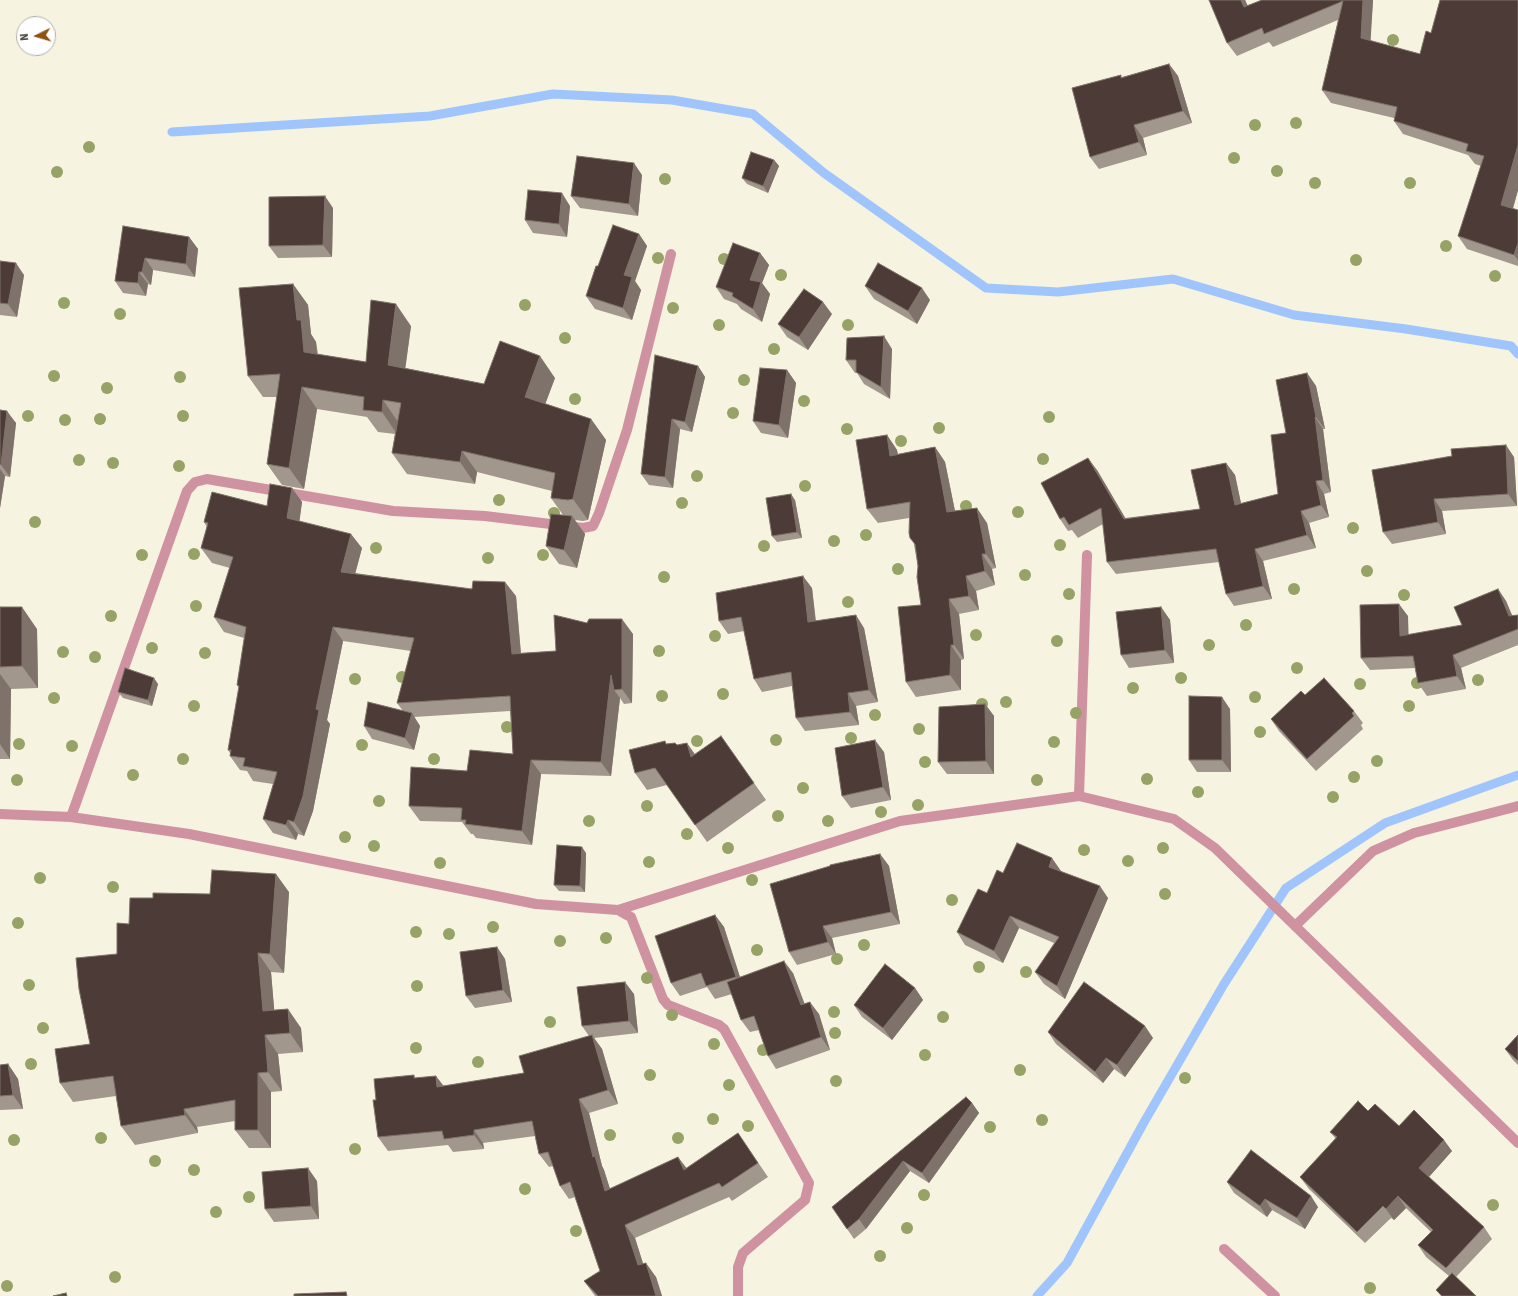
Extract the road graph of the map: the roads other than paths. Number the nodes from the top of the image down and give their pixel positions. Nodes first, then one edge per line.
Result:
1 (671, 254) dead end
2 (1088, 555) dead end
3 (1079, 796) junction
4 (1518, 806) edge
5 (0, 814) edge
6 (71, 817) junction
7 (618, 910) junction
8 (1295, 926) junction
9 (1518, 1143) edge
10 (1224, 1249) dead end
11 (738, 1296) edge
12 (1276, 1296) edge

1 - 6 street
2 - 3 street
3 - 7 street
3 - 8 street
4 - 8 street
5 - 6 street
6 - 7 street
7 - 11 street
8 - 9 street
10 - 12 street

